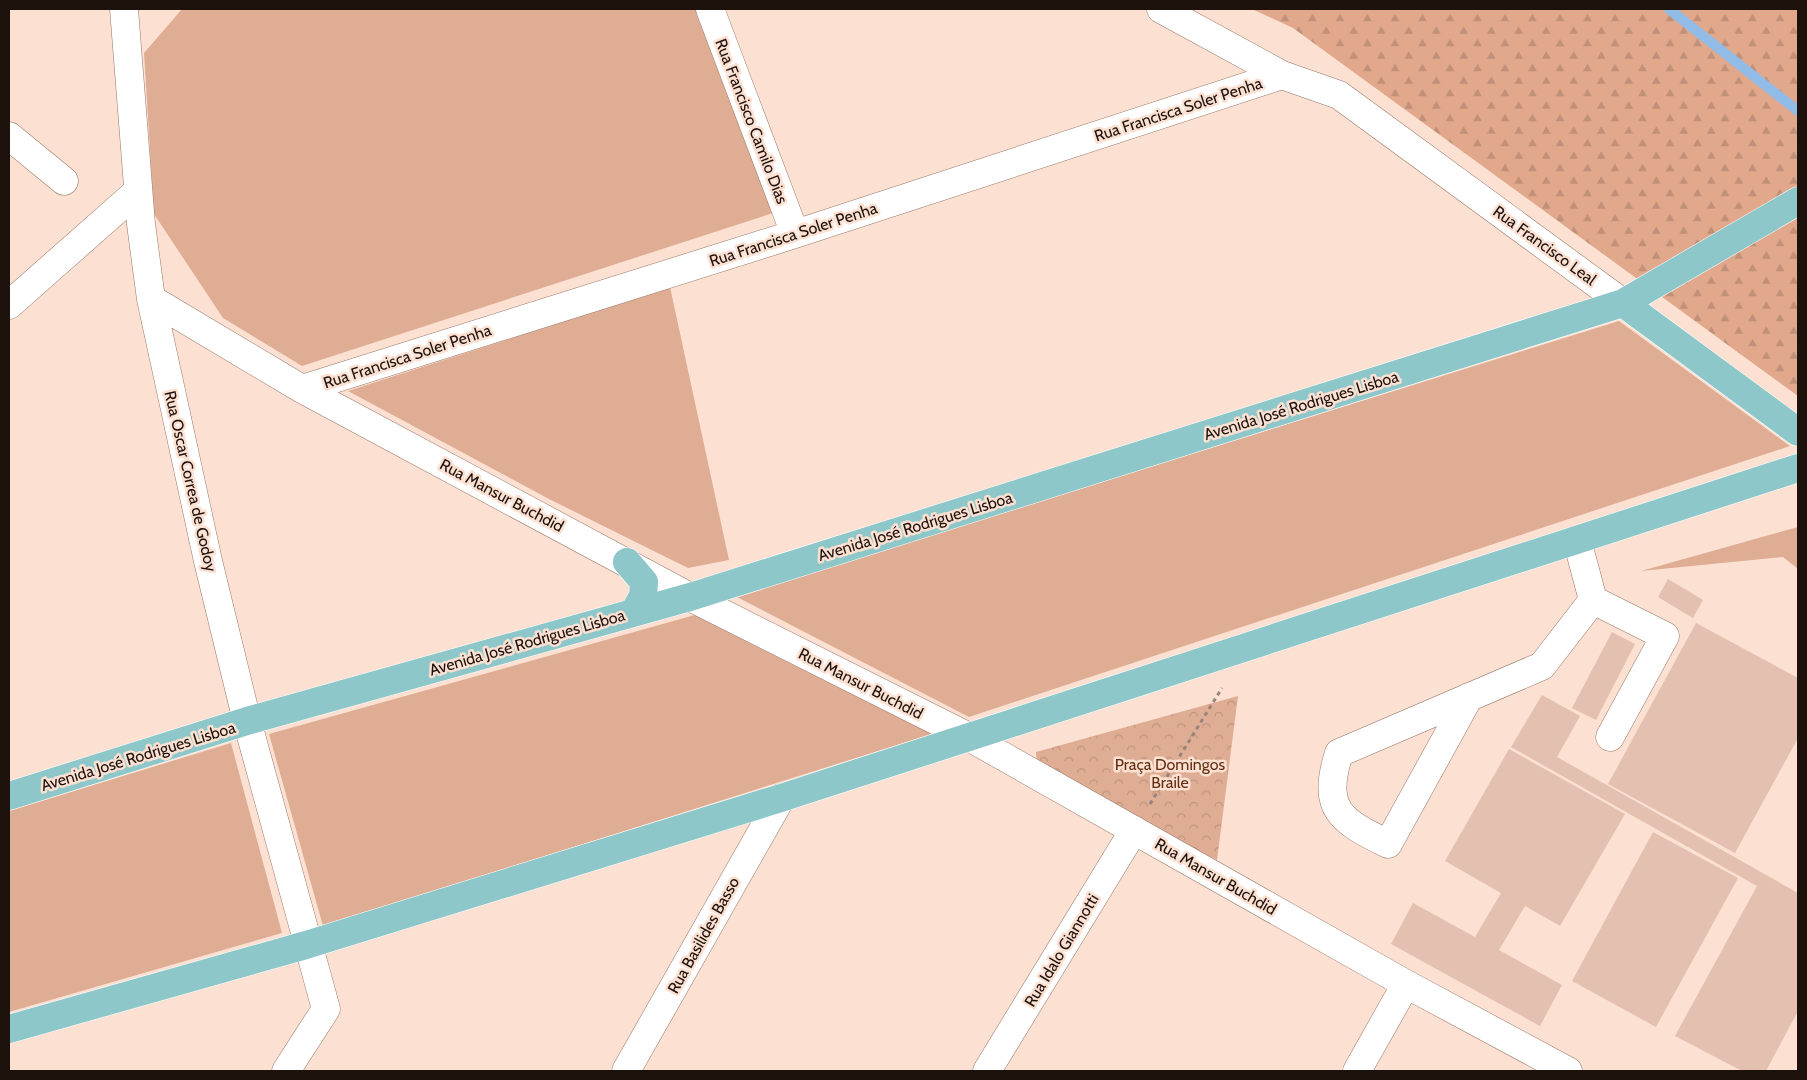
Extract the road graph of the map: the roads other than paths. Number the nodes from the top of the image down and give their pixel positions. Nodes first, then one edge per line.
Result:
1 (124, 9) edge
2 (710, 9) edge
3 (1161, 9) edge
4 (1282, 75) junction
5 (9, 136) edge
6 (64, 181) dead end
7 (138, 191) junction
8 (1798, 200) edge
9 (795, 234) junction
10 (151, 299) junction
11 (1623, 303) junction
12 (9, 305) edge
13 (302, 389) junction
14 (1798, 432) edge
15 (1798, 468) edge
16 (1577, 540) junction
17 (627, 562) junction
18 (690, 597) junction
19 (1594, 600) junction
20 (634, 612) junction
21 (1469, 697) junction
22 (247, 722) junction
23 (969, 737) junction
24 (1610, 738) dead end
25 (9, 796) edge
26 (781, 798) junction
27 (1134, 830) junction
28 (306, 945) junction
29 (1406, 984) junction
30 (9, 1029) edge
31 (286, 1071) edge
32 (626, 1071) edge
33 (987, 1071) edge
34 (1357, 1071) edge
35 (1568, 1071) edge

1 - 7 street, Rua Oscar Correa de Godoy
2 - 9 street, Rua Francisco Camilo Dias
3 - 4 street, Rua Francisco Leal
4 - 9 street, Rua Francisca Soler Penha
4 - 11 street, Rua Francisco Leal
5 - 6 street
7 - 10 street, Rua Oscar Correa de Godoy
7 - 12 street
8 - 11 main road, Avenida José Rodrigues Lisboa
9 - 13 street, Rua Francisca Soler Penha
10 - 13 street, Rua Mansur Buchdid
10 - 22 street, Rua Oscar Correa de Godoy
11 - 14 main road, Rua Francisco Leal
11 - 18 main road, Avenida José Rodrigues Lisboa
13 - 17 street, Rua Mansur Buchdid
15 - 16 main road
16 - 19 street
16 - 23 main road
17 - 18 street, Rua Mansur Buchdid
17 - 20 main road
18 - 20 main road, Avenida José Rodrigues Lisboa
18 - 23 street, Rua Mansur Buchdid
19 - 21 street
19 - 24 street
20 - 22 main road, Avenida José Rodrigues Lisboa
21 - 21 street
22 - 25 main road, Avenida José Rodrigues Lisboa
22 - 28 street, Rua Oscar Correa de Godoy
23 - 26 main road
23 - 27 street, Rua Mansur Buchdid
26 - 28 main road
26 - 32 street, Rua Basilides Basso
27 - 29 street, Rua Mansur Buchdid
27 - 33 street, Rua Idalo Giannotti
28 - 30 main road
28 - 31 street, Rua Oscar Correa de Godoy
29 - 34 street
29 - 35 street, Rua Mansur Buchdid

